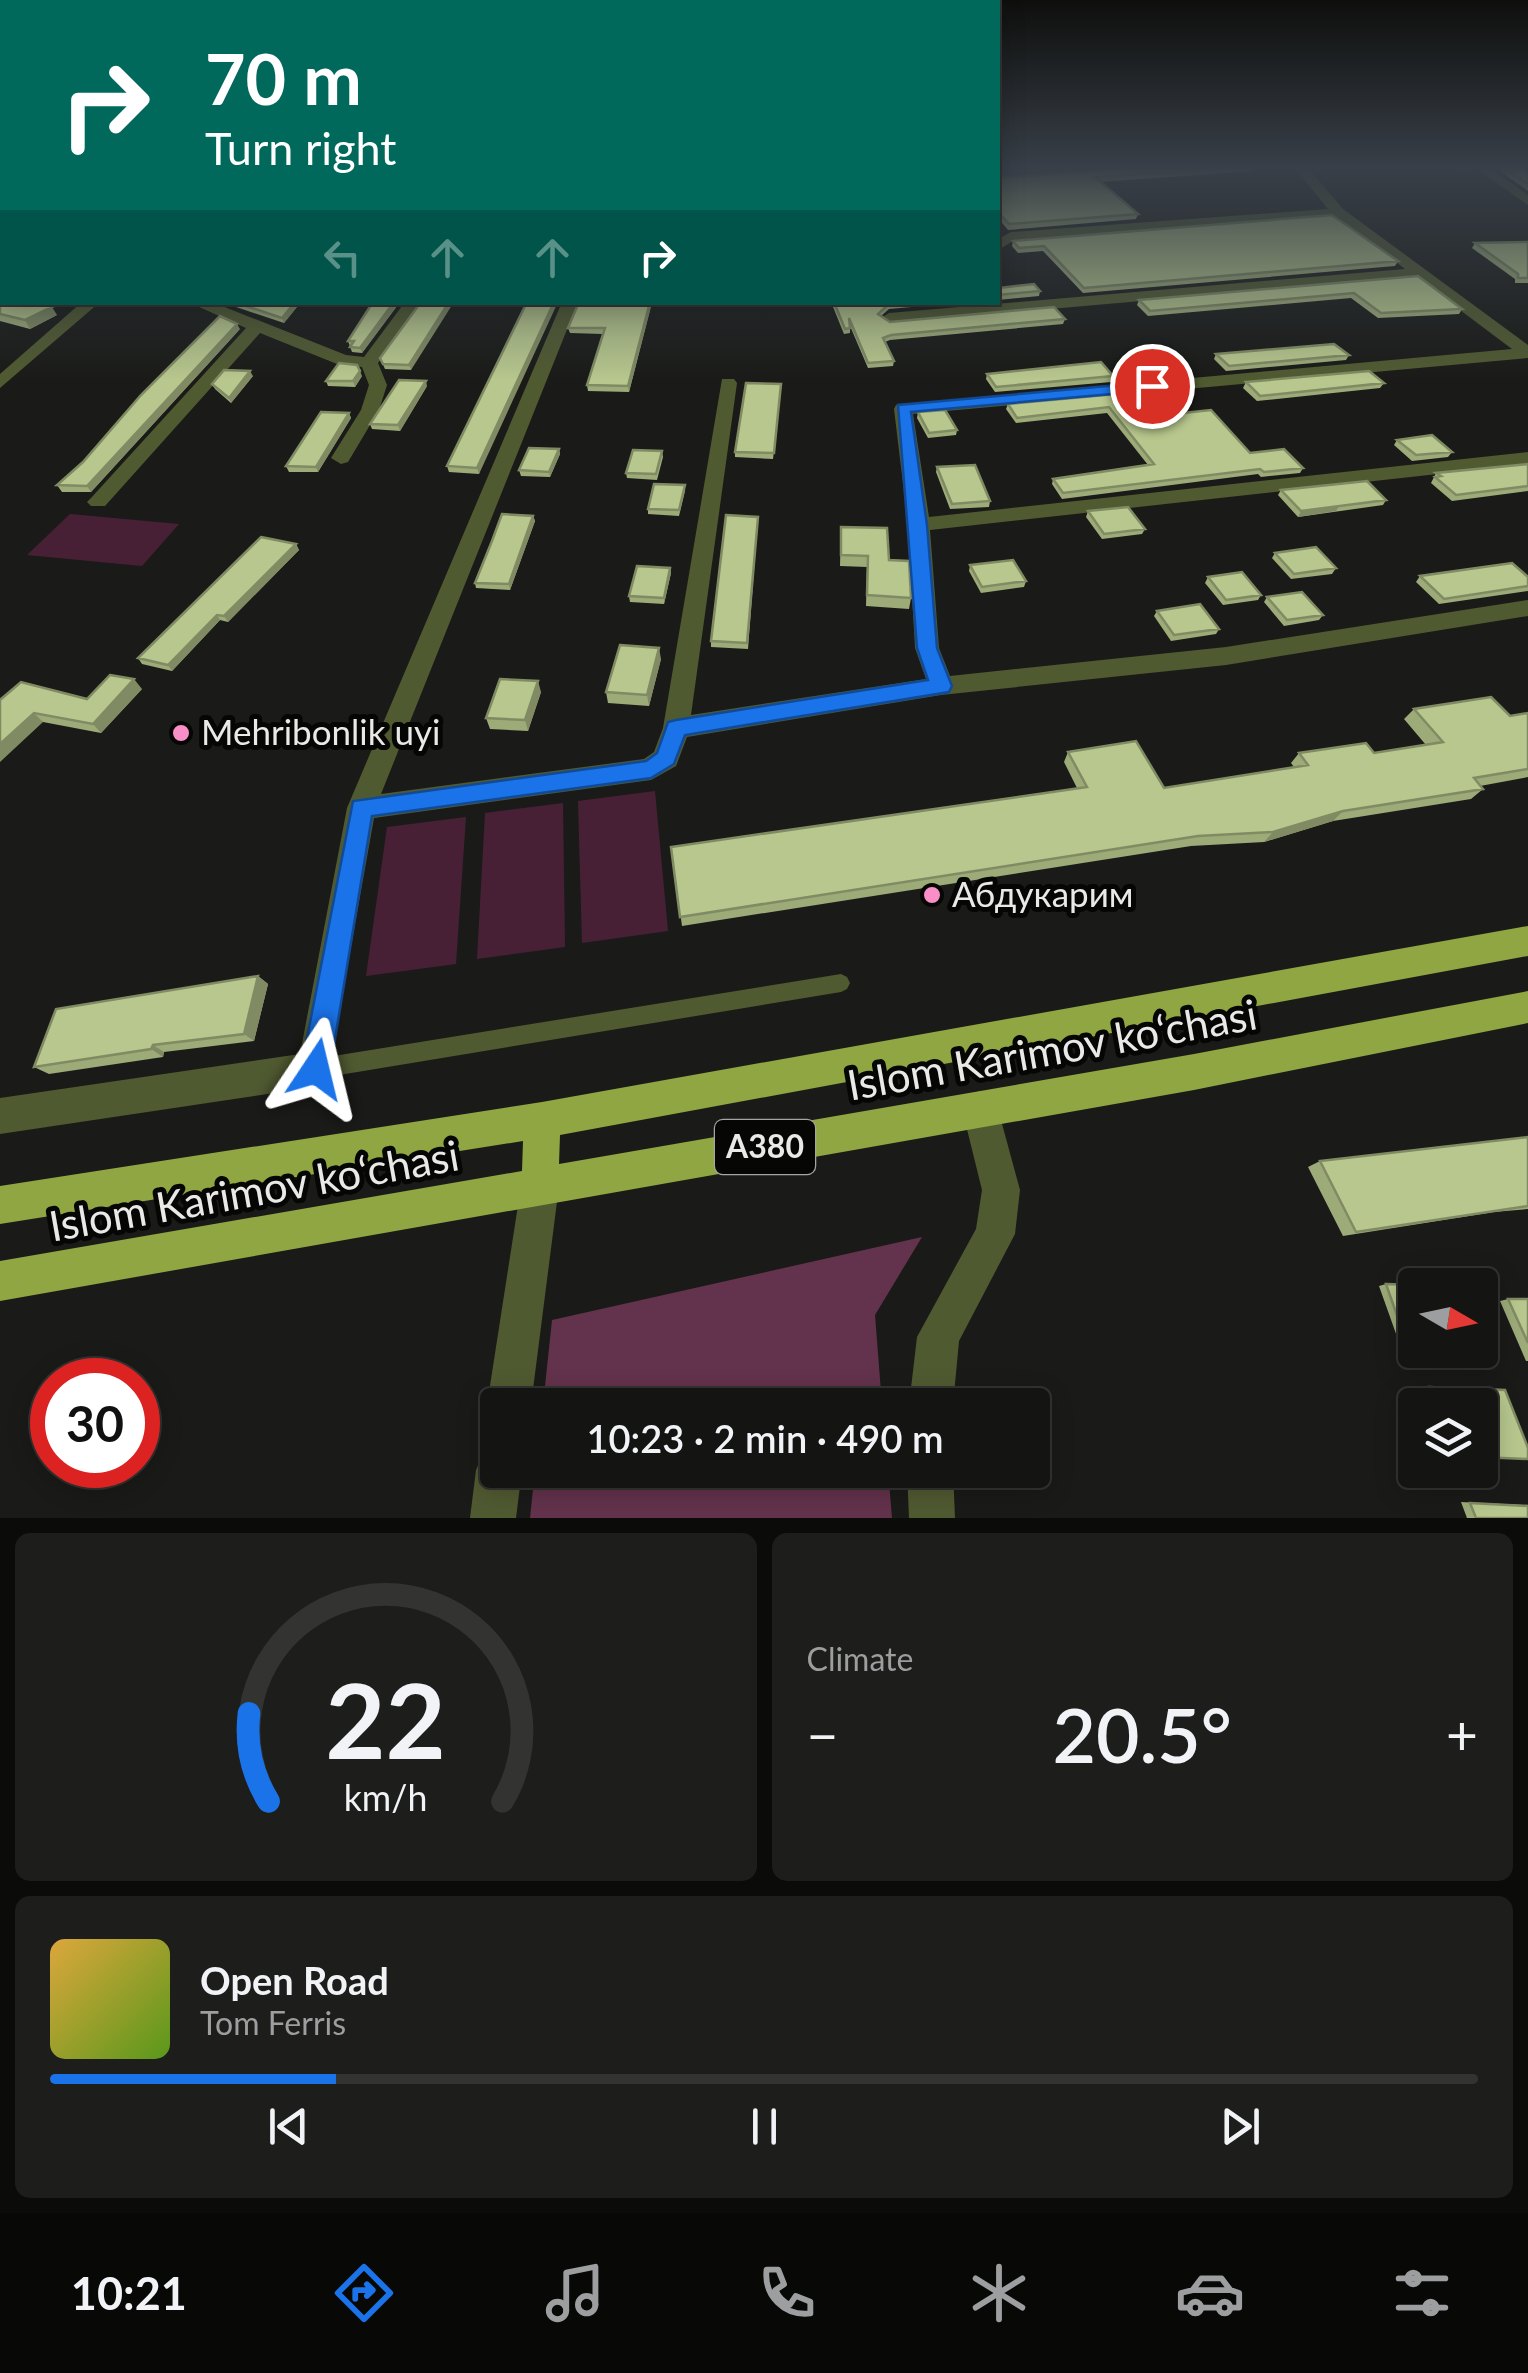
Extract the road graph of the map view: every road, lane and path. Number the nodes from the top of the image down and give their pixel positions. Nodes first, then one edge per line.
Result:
1 (1375, 238) edge
2 (1423, 272) junction
3 (89, 305) edge
4 (204, 305) edge
5 (256, 305) edge
6 (412, 305) edge
7 (569, 305) edge
8 (889, 318) edge
9 (250, 323) junction
10 (370, 363) junction
11 (0, 382) edge
12 (728, 383) dead end
13 (340, 458) dead end
14 (1528, 458) edge
15 (98, 502) dead end
16 (918, 525) junction
17 (1528, 608) edge
18 (941, 686) junction
19 (676, 728) junction
20 (361, 808) junction
21 (1528, 942) edge
22 (841, 984) dead end
23 (1528, 1007) edge
24 (316, 1069) junction
25 (980, 1109) junction
26 (0, 1116) edge
27 (542, 1120) junction
28 (540, 1186) junction
29 (0, 1205) edge
30 (0, 1281) edge
31 (510, 1388) edge
32 (932, 1388) edge
33 (496, 1488) edge
34 (931, 1488) edge
35 (492, 1518) edge
36 (932, 1518) edge

1 - 2 street
2 - 8 street
2 - 16 street
3 - 11 street
4 - 9 street
5 - 9 street
6 - 10 street
7 - 20 street
9 - 10 street
9 - 15 street
10 - 13 street
12 - 19 street
14 - 16 street
16 - 18 street
17 - 18 street
18 - 19 street
19 - 20 street
20 - 24 street
21 - 27 highway, Islom Karimov ko‘chasi / A380
22 - 24 lane
23 - 25 highway, Islom Karimov ko‘chasi / A380
24 - 26 street
25 - 28 highway, Islom Karimov ko‘chasi / A380
25 - 32 street
27 - 28 highway
27 - 29 highway, Islom Karimov ko‘chasi / A380
28 - 30 highway, Islom Karimov ko‘chasi / A380
28 - 31 street
33 - 35 street
34 - 36 street

